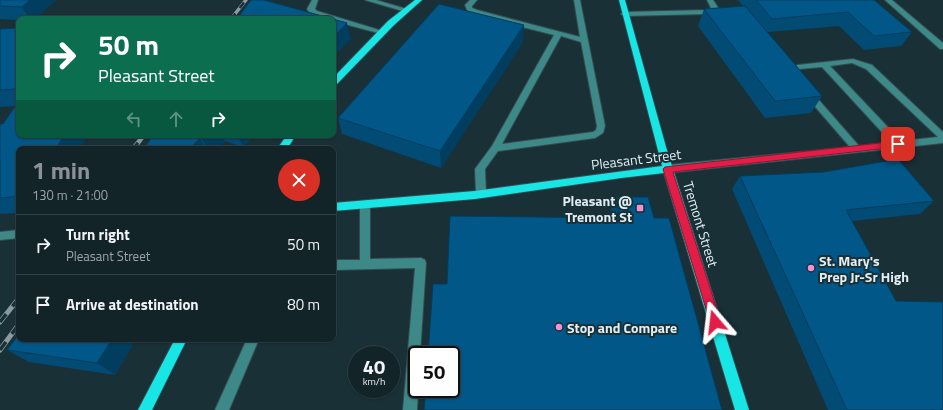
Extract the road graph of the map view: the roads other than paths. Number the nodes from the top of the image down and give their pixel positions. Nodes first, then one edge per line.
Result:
1 (315, 0) edge
2 (368, 0) edge
3 (419, 0) edge
4 (474, 0) edge
5 (576, 0) edge
6 (622, 0) edge
7 (710, 0) edge
8 (888, 0) edge
9 (406, 10) junction
10 (625, 14) junction
11 (325, 16) edge
12 (336, 19) edge
13 (382, 32) junction
14 (559, 33) junction
15 (584, 40) junction
16 (943, 48) edge
17 (824, 64) junction
18 (336, 81) edge
19 (943, 138) edge
20 (898, 144) junction
21 (495, 148) junction
22 (857, 149) junction
23 (668, 169) junction
24 (481, 194) junction
25 (365, 204) junction
26 (336, 207) edge
27 (16, 234) edge
28 (0, 236) edge
29 (365, 264) junction
30 (336, 265) edge
31 (179, 342) edge
32 (251, 342) edge
33 (145, 410) edge
34 (222, 410) edge
35 (410, 410) edge
36 (742, 410) edge

1 - 11 street
2 - 9 street
3 - 9 main road
4 - 14 street
5 - 15 street
6 - 10 main road, Tremont Street
7 - 10 street
8 - 16 street
9 - 13 main road
10 - 23 main road, Tremont Street
12 - 13 street
13 - 18 main road
14 - 15 street
14 - 21 street
15 - 21 street
17 - 19 street
17 - 20 street
17 - 22 street
19 - 20 street, Pleasant Street
20 - 22 street, Pleasant Street
21 - 24 street
22 - 23 street, Pleasant Street
23 - 24 main road, Pleasant Street
23 - 36 main road, Tremont Street
24 - 25 main road, Pleasant Street
25 - 26 main road, Pleasant Street
25 - 29 street
27 - 28 street
29 - 30 street
29 - 35 street
31 - 33 main road
32 - 34 street

